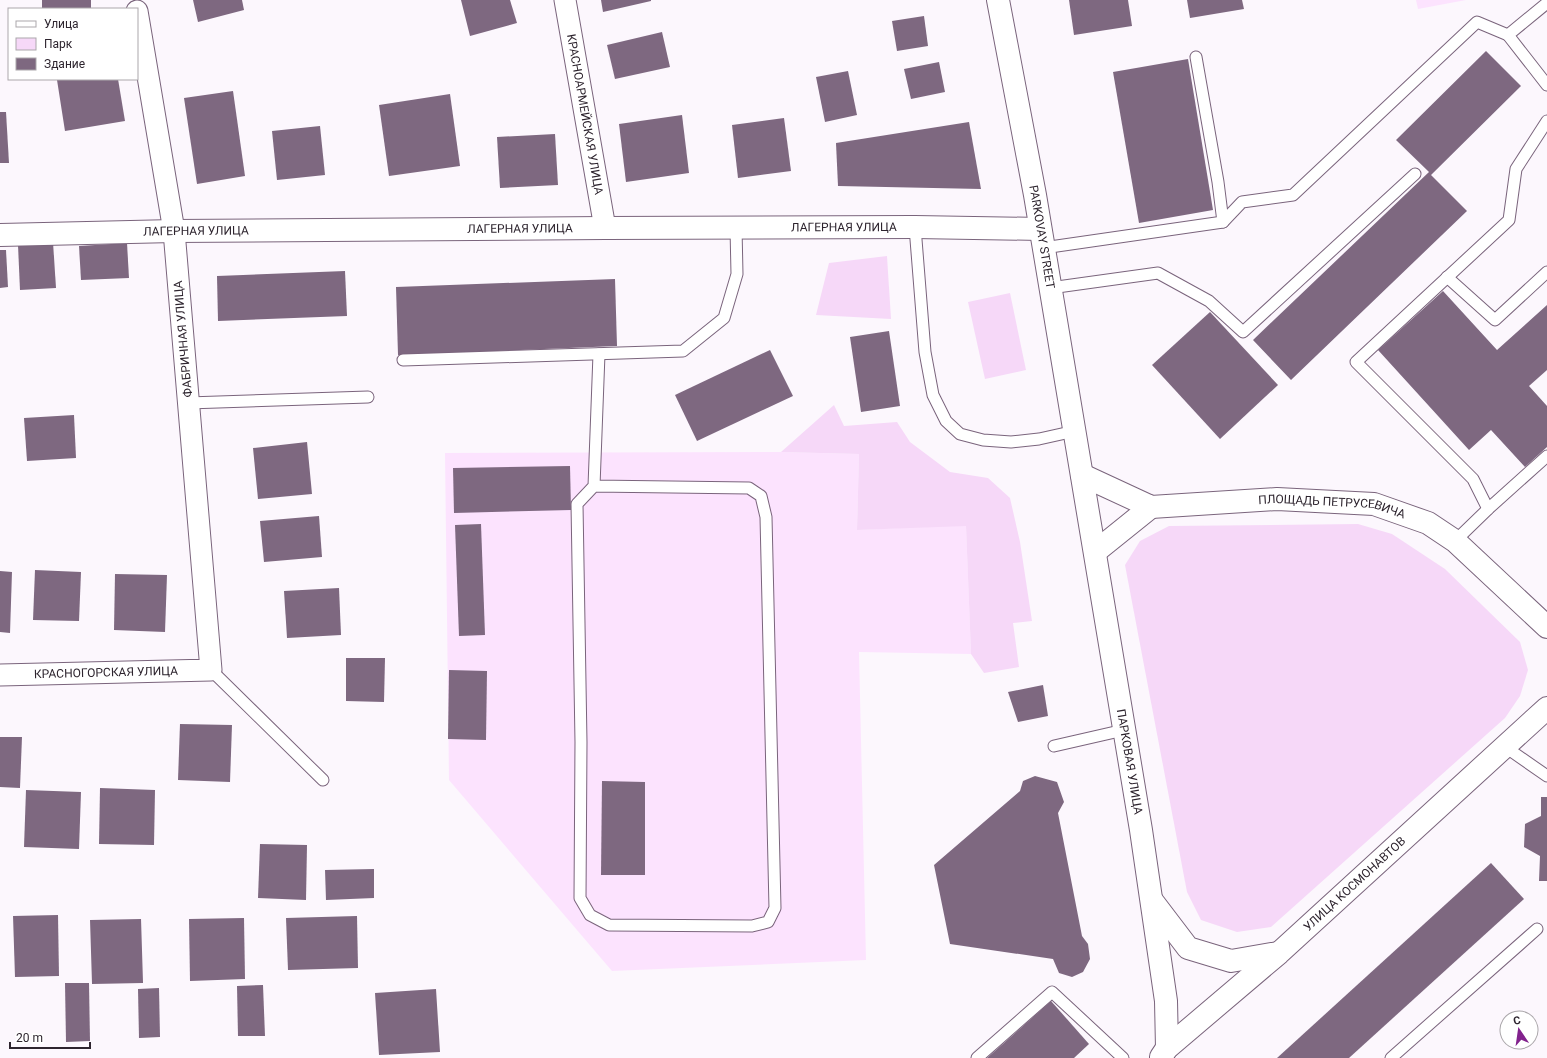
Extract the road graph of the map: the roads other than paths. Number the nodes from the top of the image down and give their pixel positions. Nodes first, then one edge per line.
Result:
1 (565, 0) edge
2 (998, 0) edge
3 (1547, 3) edge
4 (138, 16) edge
5 (1508, 35) junction
6 (1196, 57) dead end
7 (1547, 85) edge
8 (1547, 121) edge
9 (1415, 174) dead end
10 (1223, 222) junction
11 (914, 227) junction
12 (605, 228) junction
13 (736, 228) junction
14 (174, 231) junction
15 (0, 235) edge
16 (1042, 238) junction
17 (1547, 272) edge
18 (1447, 277) junction
19 (1050, 288) junction
20 (599, 354) junction
21 (403, 360) dead end
22 (368, 397) dead end
23 (188, 403) junction
24 (1074, 431) junction
25 (1547, 456) edge
26 (1082, 476) junction
27 (594, 486) junction
28 (1151, 507) junction
29 (1488, 509) junction
30 (1455, 541) junction
31 (1095, 552) junction
32 (1547, 627) edge
33 (211, 670) junction
34 (0, 675) edge
35 (1547, 708) edge
36 (1124, 730) junction
37 (1054, 746) dead end
38 (1504, 746) junction
39 (1547, 776) edge
40 (322, 780) dead end
41 (1151, 899) junction
42 (1537, 929) dead end
43 (1279, 953) junction
44 (1164, 1053) edge
45 (977, 1058) edge
46 (1123, 1058) edge
47 (1391, 1058) edge

1 - 12 street, КРАСНОАРМЕЙСКАЯ УЛИЦА
2 - 16 street, PARKOVAY STREET
3 - 5 lane
4 - 14 street, ФАБРИЧНАЯ УЛИЦА
5 - 7 lane
5 - 10 lane
6 - 10 lane
8 - 18 lane
9 - 19 lane
10 - 16 lane
11 - 13 street, ЛАГЕРНАЯ УЛИЦА
11 - 16 street, ЛАГЕРНАЯ УЛИЦА
11 - 24 lane
12 - 13 street, ЛАГЕРНАЯ УЛИЦА
12 - 14 street, ЛАГЕРНАЯ УЛИЦА
13 - 20 lane
14 - 15 street, ЛАГЕРНАЯ УЛИЦА
14 - 23 street, ФАБРИЧНАЯ УЛИЦА
16 - 19 street, PARKOVAY STREET
17 - 18 lane
18 - 29 lane
19 - 24 street, PARKOVAY STREET
20 - 21 lane
20 - 27 lane
22 - 23 lane
23 - 33 street, ФАБРИЧНАЯ УЛИЦА
24 - 26 street, PARKOVAY STREET
25 - 29 lane
26 - 28 street, ПЛОЩАДЬ ПЕТРУСЕВИЧА
26 - 31 street, ПАРКОВАЯ УЛИЦА
27 - 27 lane
28 - 30 street, ПЛОЩАДЬ ПЕТРУСЕВИЧА
28 - 31 street
29 - 30 lane
30 - 32 street, ПЛОЩАДЬ ПЕТРУСЕВИЧА
31 - 36 street, ПАРКОВАЯ УЛИЦА
33 - 34 street, КРАСНОГОРСКАЯ УЛИЦА
33 - 40 lane
35 - 38 street, УЛИЦА КОСМОНАВТОВ
36 - 37 lane
36 - 41 street, ПАРКОВАЯ УЛИЦА
38 - 39 lane
38 - 43 street, УЛИЦА КОСМОНАВТОВ
41 - 43 street
41 - 44 street, ПАРКОВАЯ УЛИЦА
42 - 47 lane
43 - 44 street, УЛИЦА КОСМОНАВТОВ
45 - 46 lane

